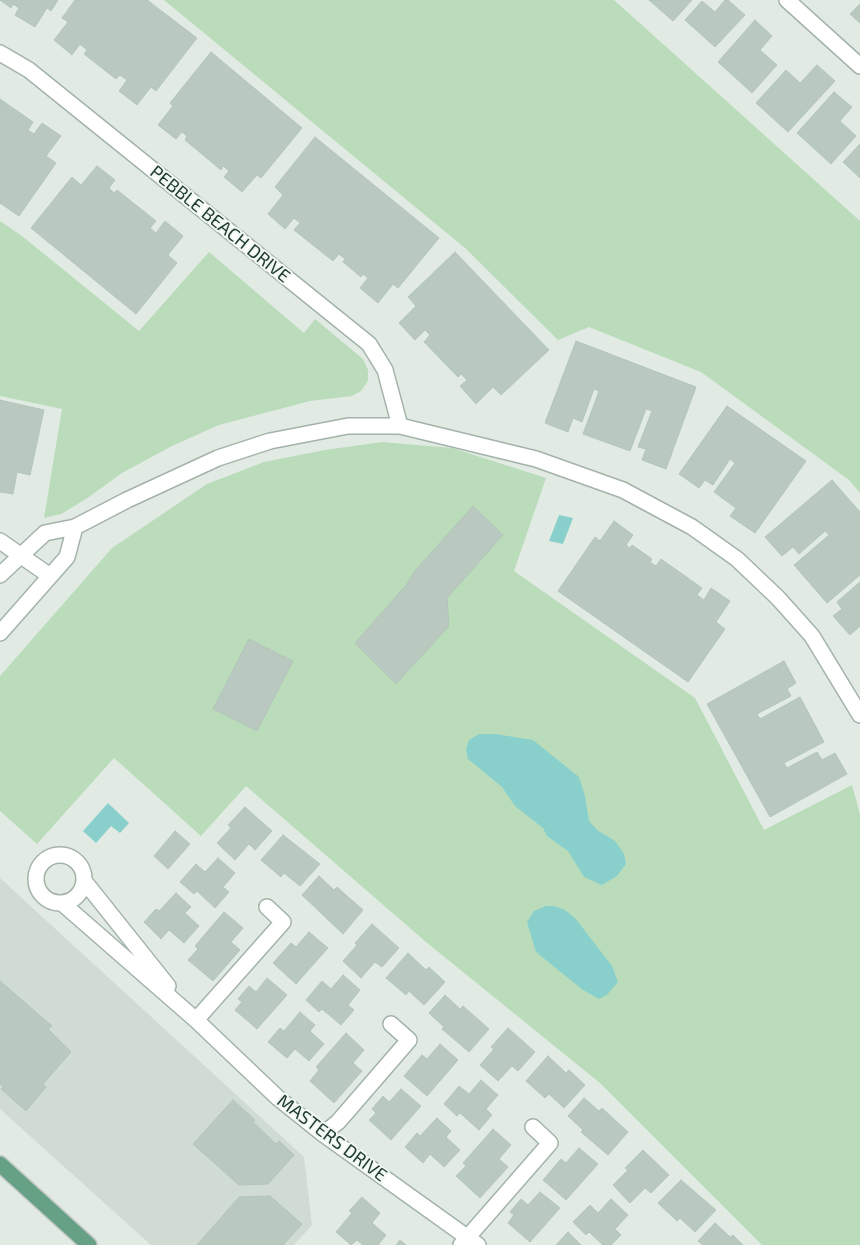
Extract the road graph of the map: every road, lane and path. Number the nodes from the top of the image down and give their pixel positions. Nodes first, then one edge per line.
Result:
1 (788, 0) edge
2 (0, 53) edge
3 (860, 66) edge
4 (400, 426) junction
5 (75, 527) junction
6 (0, 541) edge
7 (20, 555) junction
8 (0, 575) edge
9 (50, 576) junction
10 (0, 633) edge
11 (860, 715) edge
12 (85, 882) junction
13 (62, 903) junction
14 (267, 907) dead end
15 (196, 1020) junction
16 (390, 1024) dead end
17 (533, 1128) dead end
18 (323, 1134) junction
19 (0, 1164) edge
20 (469, 1242) edge
21 (88, 1245) edge

1 - 3 street
2 - 4 street, PEBBLE BEACH DRIVE
4 - 5 street
4 - 11 street
5 - 7 street
5 - 9 street
6 - 7 street
7 - 8 street
7 - 9 street
9 - 10 street
12 - 13 street
12 - 13 street, MASTERS DRIVE
12 - 15 street, MASTERS DRIVE
13 - 15 street, MASTERS DRIVE
14 - 15 street
15 - 18 street, MASTERS DRIVE
16 - 18 street
17 - 20 street
18 - 20 street, MASTERS DRIVE
19 - 21 main road

